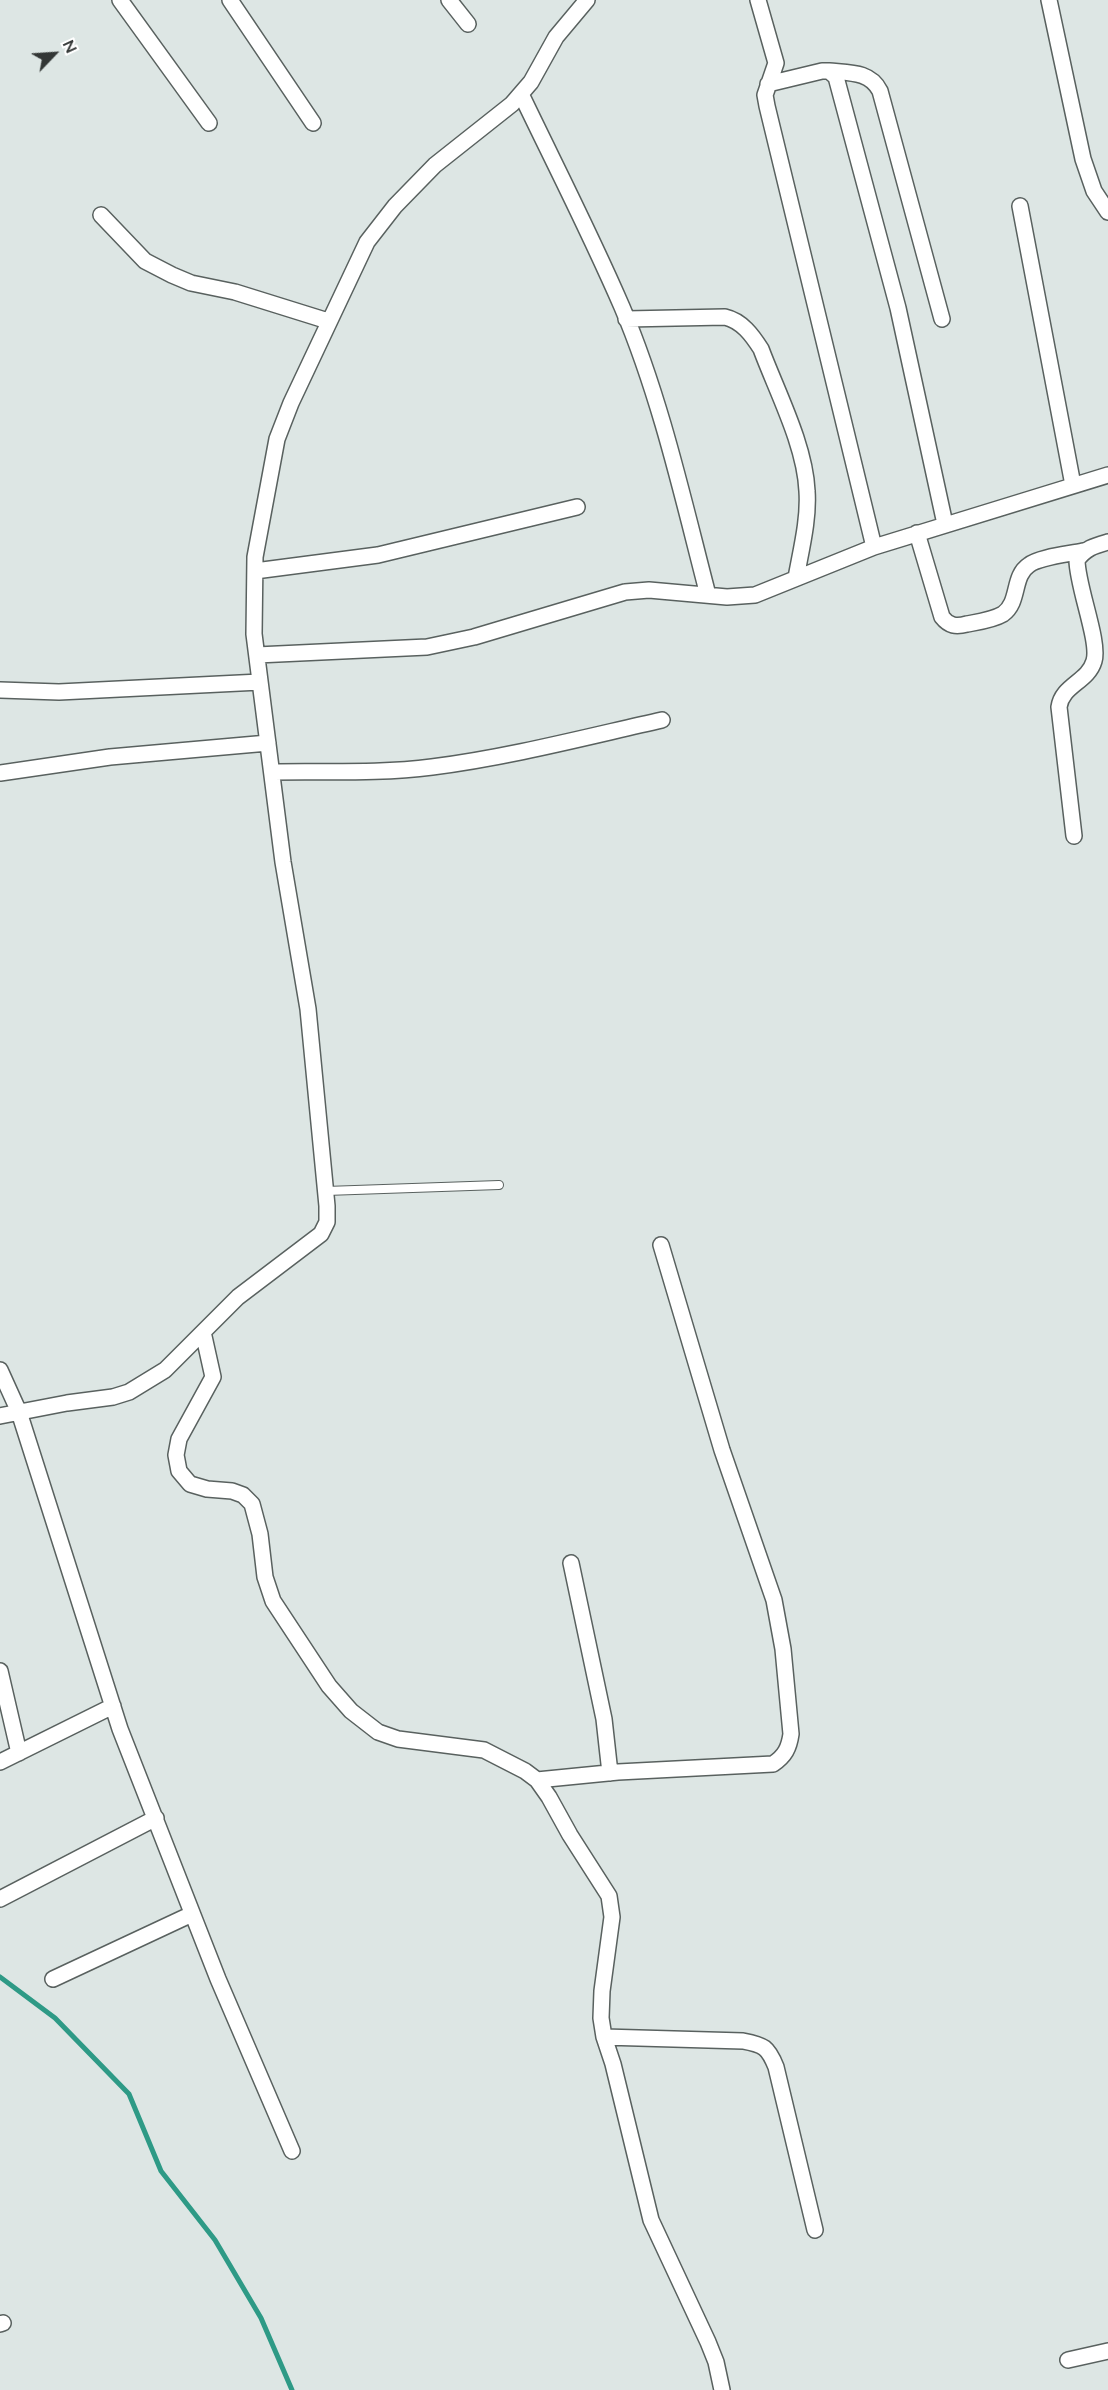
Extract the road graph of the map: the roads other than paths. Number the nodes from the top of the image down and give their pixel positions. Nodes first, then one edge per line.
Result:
1 (120, 0) edge
2 (230, 0) edge
3 (449, 0) edge
4 (758, 0) edge
5 (1049, 0) edge
6 (585, 1) edge
7 (468, 24) dead end
8 (829, 71) junction
9 (768, 84) junction
10 (521, 94) junction
11 (209, 123) dead end
12 (313, 123) dead end
13 (1020, 206) dead end
14 (1108, 212) edge
15 (101, 215) dead end
16 (626, 319) junction
17 (942, 319) dead end
18 (328, 321) junction
19 (1108, 475) edge
20 (1073, 485) junction
21 (577, 507) dead end
22 (945, 524) junction
23 (917, 533) junction
24 (1108, 542) edge
25 (874, 547) junction
26 (1083, 551) junction
27 (255, 571) junction
28 (796, 578) junction
29 (708, 595) junction
30 (257, 655) junction
31 (260, 682) junction
32 (0, 690) edge
33 (662, 720) dead end
34 (268, 743) junction
35 (272, 772) junction
36 (0, 773) edge
37 (1074, 836) dead end
38 (499, 1185) dead end
39 (326, 1191) junction
40 (661, 1245) dead end
41 (203, 1332) junction
42 (0, 1370) edge
43 (20, 1412) junction
44 (0, 1416) edge
45 (571, 1563) dead end
46 (0, 1671) edge
47 (113, 1706) junction
48 (19, 1753) junction
49 (0, 1762) edge
50 (610, 1773) junction
51 (537, 1780) junction
52 (156, 1818) junction
53 (0, 1899) edge
54 (192, 1914) junction
55 (53, 1978) dead end
56 (604, 2037) junction
57 (292, 2151) dead end
58 (815, 2230) dead end
59 (1108, 2351) edge
60 (1068, 2360) dead end
61 (722, 2390) edge

1 - 11 street
2 - 12 street
3 - 7 street
4 - 9 street
5 - 14 street
6 - 10 street
8 - 9 street
8 - 17 street
8 - 22 street
9 - 25 street
10 - 16 street
10 - 18 street
13 - 20 street
15 - 18 street
16 - 28 street
16 - 29 street
18 - 27 street
19 - 20 street
20 - 22 street
21 - 27 street
22 - 23 street
23 - 25 street
23 - 26 street
24 - 26 street
25 - 28 street
26 - 37 street
27 - 30 street
28 - 29 street
29 - 30 street
30 - 31 street
31 - 32 street
31 - 34 street
33 - 35 street
34 - 35 street
34 - 36 street
35 - 39 street
38 - 39 lane
39 - 41 street
40 - 50 street
41 - 43 street
41 - 51 street
42 - 43 street
43 - 44 street
43 - 47 street
45 - 50 street
46 - 48 street
47 - 48 street
47 - 52 street
48 - 49 street
50 - 51 street
51 - 56 street
52 - 53 street
52 - 54 street
54 - 55 street
54 - 57 street
56 - 58 street
56 - 61 street
59 - 60 street

